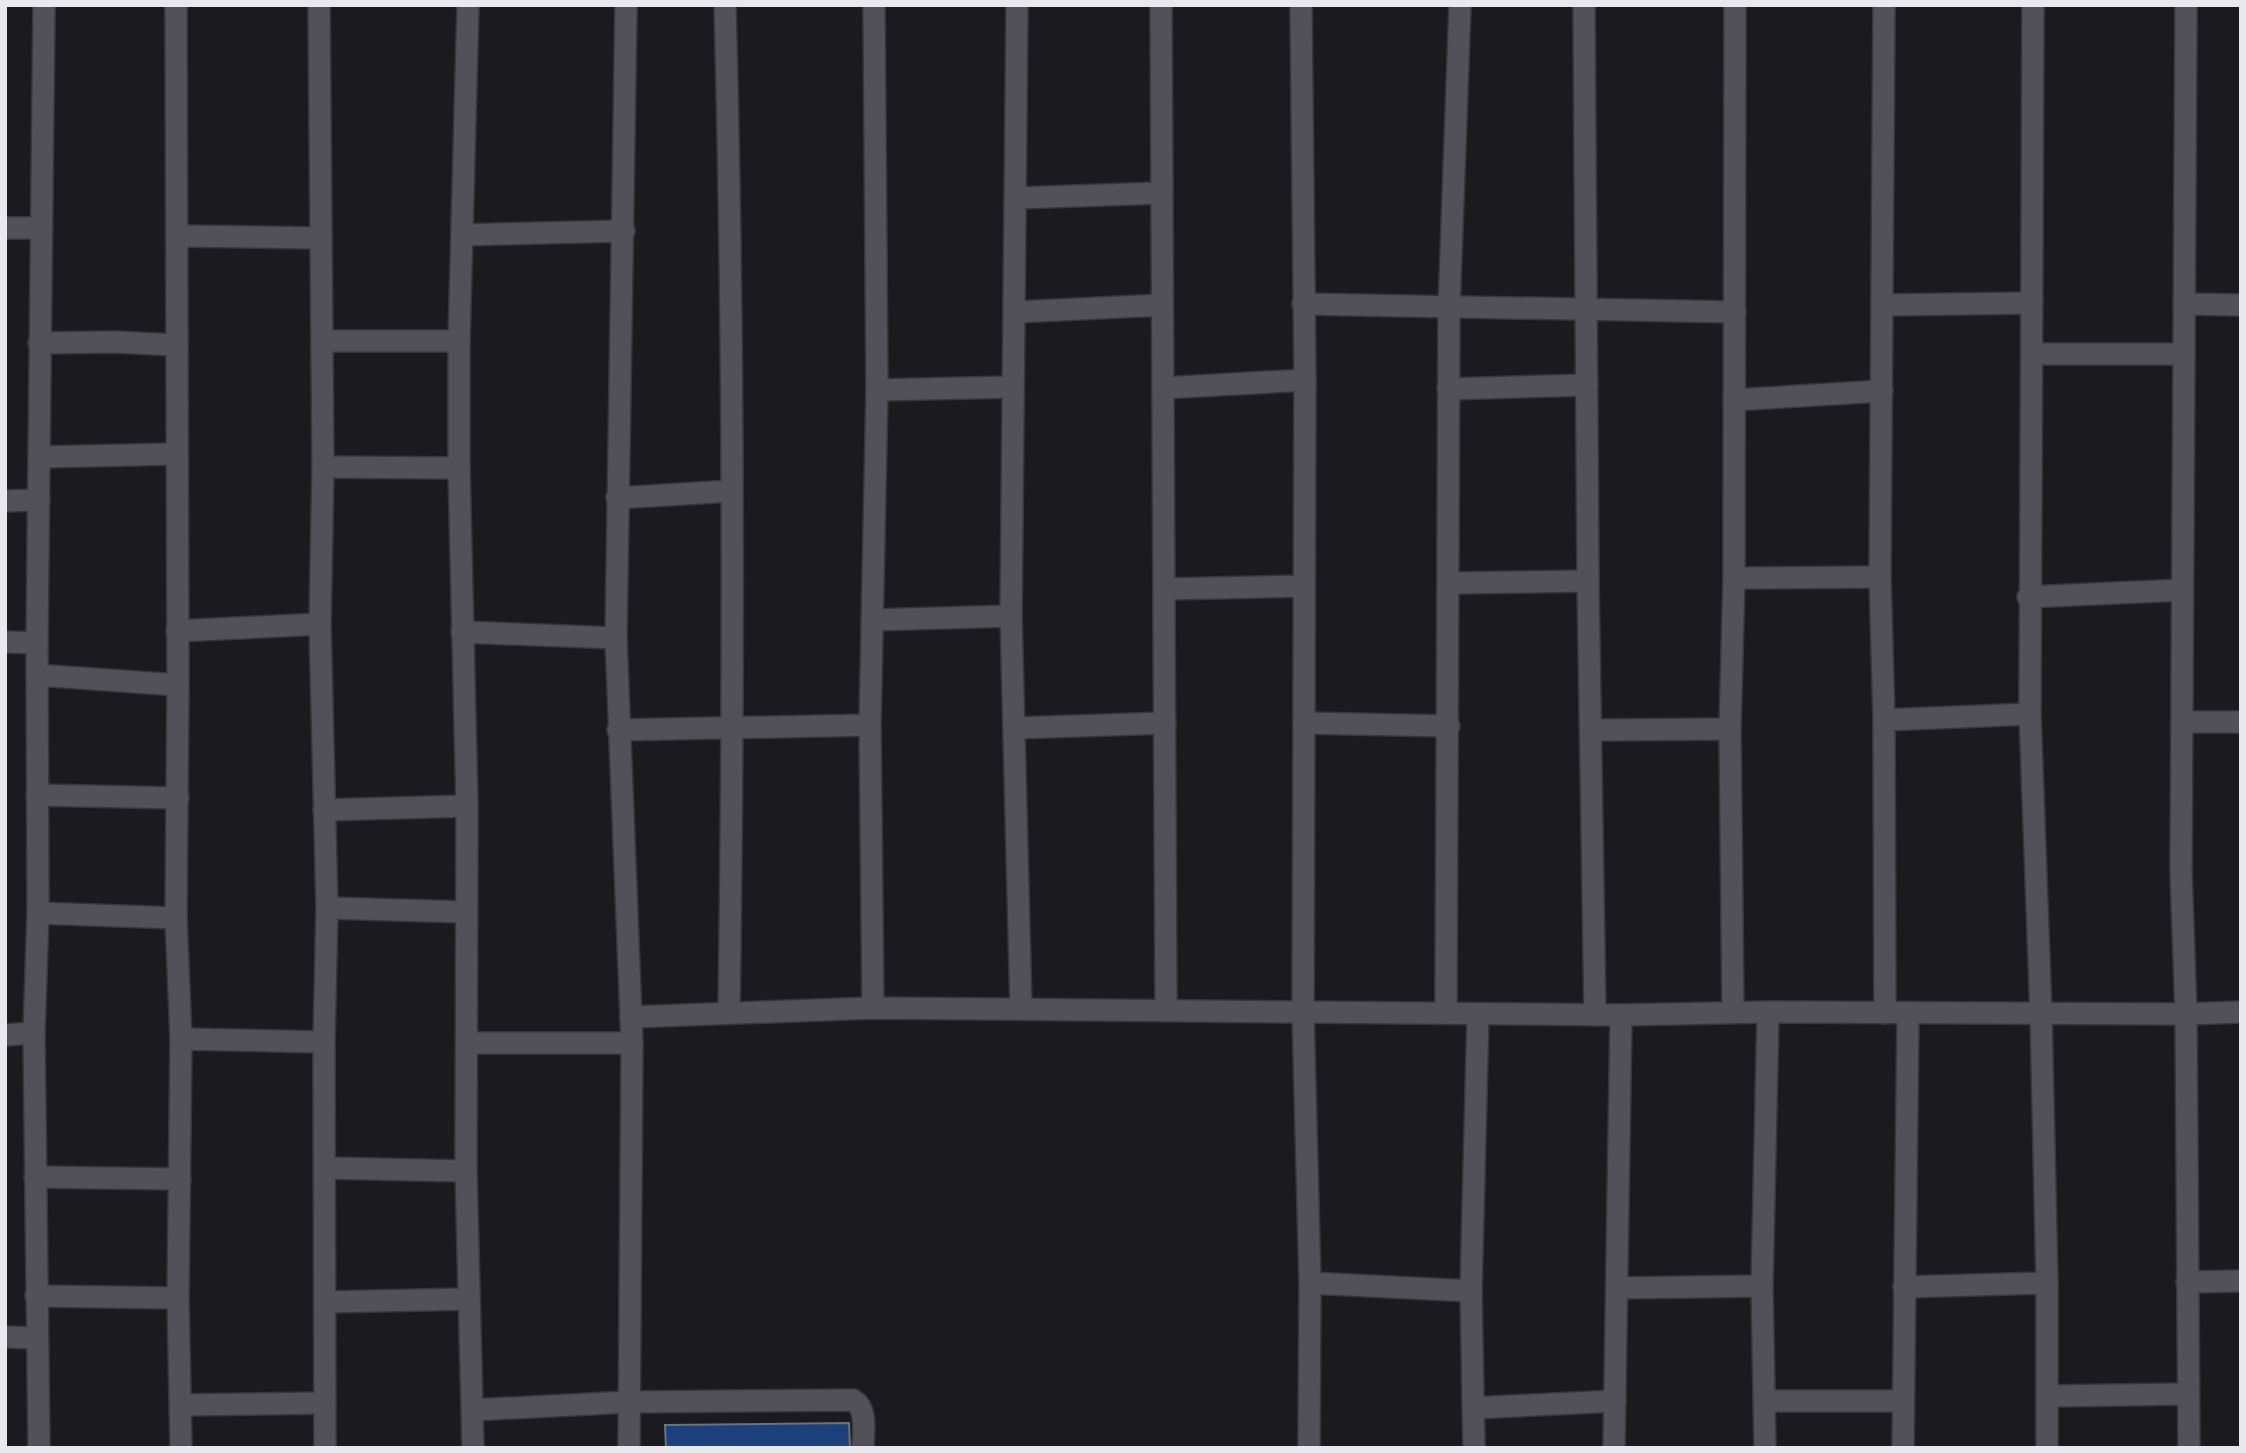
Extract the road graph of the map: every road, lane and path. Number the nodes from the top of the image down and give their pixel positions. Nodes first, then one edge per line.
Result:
1 (44, 5) edge
2 (176, 5) edge
3 (319, 5) edge
4 (468, 5) edge
5 (626, 5) edge
6 (725, 5) edge
7 (874, 5) edge
8 (1017, 5) edge
9 (1161, 5) edge
10 (1301, 5) edge
11 (1460, 5) edge
12 (1584, 5) edge
13 (1735, 5) edge
14 (1884, 5) edge
15 (2033, 5) edge
16 (2186, 5) edge
17 (1161, 192) junction
18 (1017, 198) junction
19 (5, 228) edge
20 (41, 228) junction
21 (624, 231) junction
22 (462, 235) junction
23 (177, 236) junction
24 (320, 238) junction
25 (2032, 303) junction
26 (1303, 304) junction
27 (2184, 304) junction
28 (1162, 305) junction
29 (1884, 305) junction
30 (2241, 305) edge
31 (1449, 309) junction
32 (1587, 310) junction
33 (1014, 312) junction
34 (1735, 312) junction
35 (322, 341) junction
36 (459, 341) junction
37 (40, 343) junction
38 (177, 345) junction
39 (2032, 354) junction
40 (2183, 354) junction
41 (1305, 380) junction
42 (1587, 385) junction
43 (1013, 387) junction
44 (1163, 388) junction
45 (1448, 389) junction
46 (877, 390) junction
47 (1882, 390) junction
48 (1734, 400) junction
49 (176, 454) junction
50 (39, 457) junction
51 (323, 467) junction
52 (459, 468) junction
53 (731, 491) junction
54 (617, 498) junction
55 (39, 500) junction
56 (5, 501) edge
57 (1880, 577) junction
58 (1734, 578) junction
59 (1588, 581) junction
60 (1449, 583) junction
61 (1303, 586) junction
62 (1165, 589) junction
63 (2182, 590) junction
64 (2028, 597) junction
65 (1011, 616) junction
66 (872, 620) junction
67 (320, 624) junction
68 (177, 631) junction
69 (461, 632) junction
70 (616, 638) junction
71 (5, 642) edge
72 (37, 643) junction
73 (37, 675) junction
74 (178, 685) junction
75 (2029, 714) junction
76 (1884, 720) junction
77 (2183, 722) junction
78 (2241, 722) edge
79 (1165, 723) junction
80 (1304, 723) junction
81 (870, 725) junction
82 (733, 726) junction
83 (1449, 726) junction
84 (1014, 728) junction
85 (618, 730) junction
86 (1591, 730) junction
87 (1730, 730) junction
88 (37, 795) junction
89 (178, 798) junction
90 (467, 806) junction
91 (324, 810) junction
92 (327, 908) junction
93 (38, 912) junction
94 (466, 912) junction
95 (176, 918) junction
96 (873, 1008) junction
97 (1021, 1008) junction
98 (1166, 1010) junction
99 (729, 1012) junction
100 (1303, 1012) junction
101 (1733, 1012) junction
102 (1769, 1012) junction
103 (2241, 1012) edge
104 (1446, 1013) junction
105 (1478, 1013) junction
106 (1885, 1013) junction
107 (1908, 1013) junction
108 (2041, 1014) junction
109 (2186, 1014) junction
110 (1595, 1015) junction
111 (1621, 1015) junction
112 (631, 1017) junction
113 (34, 1033) junction
114 (5, 1035) edge
115 (181, 1039) junction
116 (324, 1042) junction
117 (467, 1043) junction
118 (632, 1043) junction
119 (325, 1168) junction
120 (466, 1171) junction
121 (35, 1177) junction
122 (180, 1179) junction
123 (2241, 1281) edge
124 (2187, 1282) junction
125 (1310, 1283) junction
126 (2047, 1283) junction
127 (1762, 1286) junction
128 (1904, 1287) junction
129 (1617, 1288) junction
130 (1471, 1291) junction
131 (36, 1296) junction
132 (178, 1298) junction
133 (469, 1299) junction
134 (326, 1301) junction
135 (5, 1338) edge
136 (37, 1338) junction
137 (2188, 1394) junction
138 (2048, 1396) junction
139 (1615, 1401) junction
140 (1765, 1401) junction
141 (1902, 1401) junction
142 (628, 1402) junction
143 (325, 1403) junction
144 (181, 1405) junction
145 (1473, 1408) junction
146 (473, 1410) junction
147 (38, 1448) edge
148 (181, 1448) edge
149 (324, 1448) edge
150 (473, 1448) edge
151 (629, 1448) edge
152 (863, 1448) edge
153 (1308, 1448) edge
154 (1474, 1448) edge
155 (1614, 1448) edge
156 (1765, 1448) edge
157 (1903, 1448) edge
158 (2047, 1448) edge
159 (2189, 1448) edge

1 - 20 street
2 - 23 street
3 - 24 street
4 - 22 street
5 - 21 street
6 - 53 street
7 - 46 street
8 - 18 street
9 - 17 street
10 - 26 street
11 - 31 street
12 - 32 street
13 - 34 street
14 - 29 street
15 - 25 street
16 - 27 street
17 - 18 street
17 - 28 street
18 - 33 street
19 - 20 street
20 - 37 street
21 - 22 street
21 - 54 street
22 - 36 street
23 - 24 street
23 - 38 street
24 - 35 street
25 - 29 street
25 - 39 street
26 - 31 street
26 - 41 street
27 - 30 street
27 - 40 street
28 - 33 street
28 - 44 street
29 - 47 street
31 - 32 street
31 - 45 street
32 - 34 street
32 - 42 street
33 - 43 street
34 - 48 street
35 - 36 street
35 - 51 street
36 - 52 street
37 - 38 street
37 - 50 street
38 - 49 street
39 - 40 street
39 - 64 street
40 - 63 street
41 - 44 street
41 - 61 street
42 - 45 street
42 - 59 street
43 - 46 street
43 - 65 street
44 - 62 street
45 - 60 street
46 - 66 street
47 - 48 street
47 - 57 street
48 - 58 street
49 - 50 street
49 - 68 street
50 - 55 street
51 - 52 street
51 - 67 street
52 - 69 street
53 - 54 street
53 - 82 street
54 - 70 street
55 - 56 street
55 - 72 street
57 - 58 street
57 - 76 street
58 - 87 street
59 - 60 street
59 - 86 street
60 - 83 street
61 - 62 street
61 - 80 street
62 - 79 street
63 - 64 street
63 - 77 street
64 - 75 street
65 - 66 street
65 - 84 street
66 - 81 street
67 - 68 street
67 - 91 street
68 - 74 street
69 - 70 street
69 - 90 street
70 - 85 street
71 - 72 street
72 - 73 street
73 - 74 street
73 - 88 street
74 - 89 street
75 - 76 street
75 - 108 street
76 - 106 street
77 - 78 street
77 - 109 street
79 - 84 street
79 - 98 street
80 - 83 street
80 - 100 street
81 - 82 street
81 - 96 street
82 - 85 street
82 - 99 street
83 - 104 street
84 - 97 street
85 - 112 street
86 - 87 street
86 - 110 street
87 - 101 street
88 - 89 street
88 - 93 street
89 - 95 street
90 - 91 street
90 - 94 street
91 - 92 street
92 - 94 street
92 - 116 street
93 - 95 street
93 - 113 street
94 - 117 street
95 - 115 street
96 - 97 street
96 - 99 street
97 - 98 street
98 - 100 street
99 - 112 street
100 - 104 street
100 - 125 street
101 - 102 street
101 - 111 street
102 - 106 street
102 - 127 street
103 - 109 street
104 - 105 street
105 - 110 street
105 - 130 street
106 - 107 street
107 - 108 street
107 - 128 street
108 - 109 street
108 - 126 street
109 - 124 street
110 - 111 street
111 - 129 street
112 - 118 street
113 - 114 street
113 - 121 street
115 - 116 street
115 - 122 street
116 - 119 street
117 - 118 street
117 - 120 street
118 - 142 street
119 - 120 street
119 - 134 street
120 - 133 street
121 - 122 street
121 - 131 street
122 - 132 street
123 - 124 street
124 - 137 street
125 - 130 street
125 - 153 street
126 - 128 street
126 - 138 street
127 - 129 street
127 - 140 street
128 - 141 street
129 - 139 street
130 - 145 street
131 - 132 street
131 - 136 street
132 - 144 street
133 - 134 street
133 - 146 street
134 - 143 street
135 - 136 street
136 - 147 street
137 - 138 street
137 - 159 street
138 - 158 street
139 - 145 street
139 - 155 street
140 - 141 street
140 - 156 street
141 - 157 street
142 - 146 street
142 - 151 street
142 - 152 street
143 - 144 street
143 - 149 street
144 - 148 street
145 - 154 street
146 - 150 street

